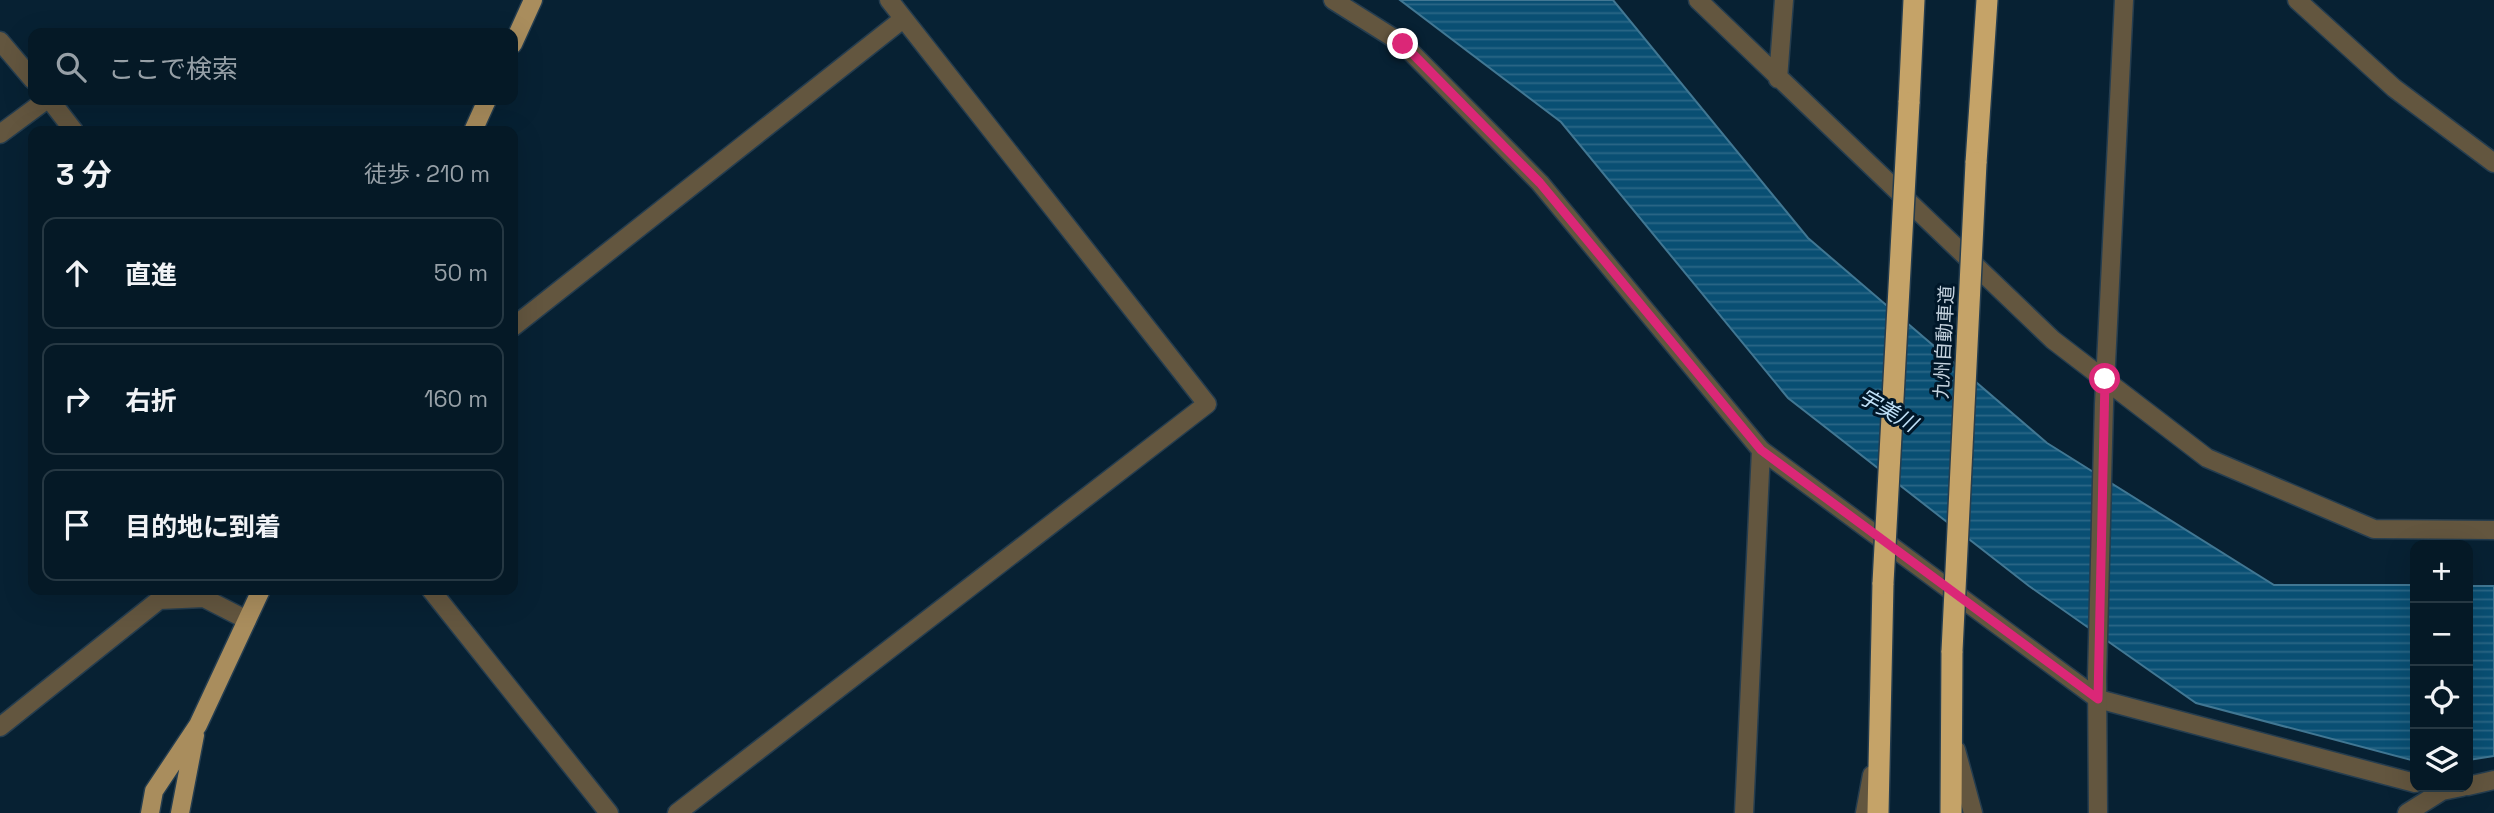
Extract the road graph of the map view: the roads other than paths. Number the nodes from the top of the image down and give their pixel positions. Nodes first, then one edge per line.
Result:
1 (533, 0) edge
2 (888, 0) edge
3 (1333, 0) edge
4 (1698, 0) edge
5 (1784, 0) edge
6 (1914, 0) edge
7 (1987, 0) edge
8 (2124, 0) edge
9 (2297, 0) edge
10 (903, 19) junction
11 (518, 33) edge
12 (0, 41) edge
13 (28, 74) edge
14 (1778, 79) junction
15 (41, 105) edge
16 (52, 105) edge
17 (485, 105) edge
18 (70, 126) edge
19 (474, 126) edge
20 (0, 134) edge
21 (2494, 163) edge
22 (518, 323) edge
23 (2105, 379) junction
24 (1761, 450) junction
25 (2494, 530) edge
26 (155, 595) edge
27 (259, 595) edge
28 (435, 595) edge
29 (247, 620) junction
30 (2098, 699) junction
31 (198, 724) junction
32 (0, 727) edge
33 (1951, 733) junction
34 (1878, 744) junction
35 (2494, 780) edge
36 (2410, 782) edge
37 (2473, 785) edge
38 (2432, 792) edge
39 (150, 813) edge
40 (180, 813) edge
41 (609, 813) edge
42 (677, 813) edge
43 (1744, 813) edge
44 (1865, 813) edge
45 (1878, 813) edge
46 (1951, 813) edge
47 (1973, 813) edge
48 (2098, 813) edge
49 (2407, 813) edge

1 - 11 main road
2 - 10 street
3 - 24 street
4 - 14 street
5 - 14 street
6 - 34 highway, bridge
7 - 33 highway, 九州自動車道, bridge
8 - 23 street
9 - 21 street
10 - 22 street
10 - 42 street
12 - 13 street
14 - 23 street
15 - 20 street
16 - 18 street
17 - 19 main road
23 - 25 street
23 - 30 street
24 - 30 street
24 - 43 street
26 - 29 street
26 - 32 street
27 - 29 main road
28 - 41 street
29 - 31 main road
30 - 36 street
30 - 48 street
31 - 39 main road
31 - 40 main road
33 - 46 highway, 九州自動車道
33 - 47 street
34 - 44 street
34 - 45 highway
35 - 37 street
38 - 49 street

